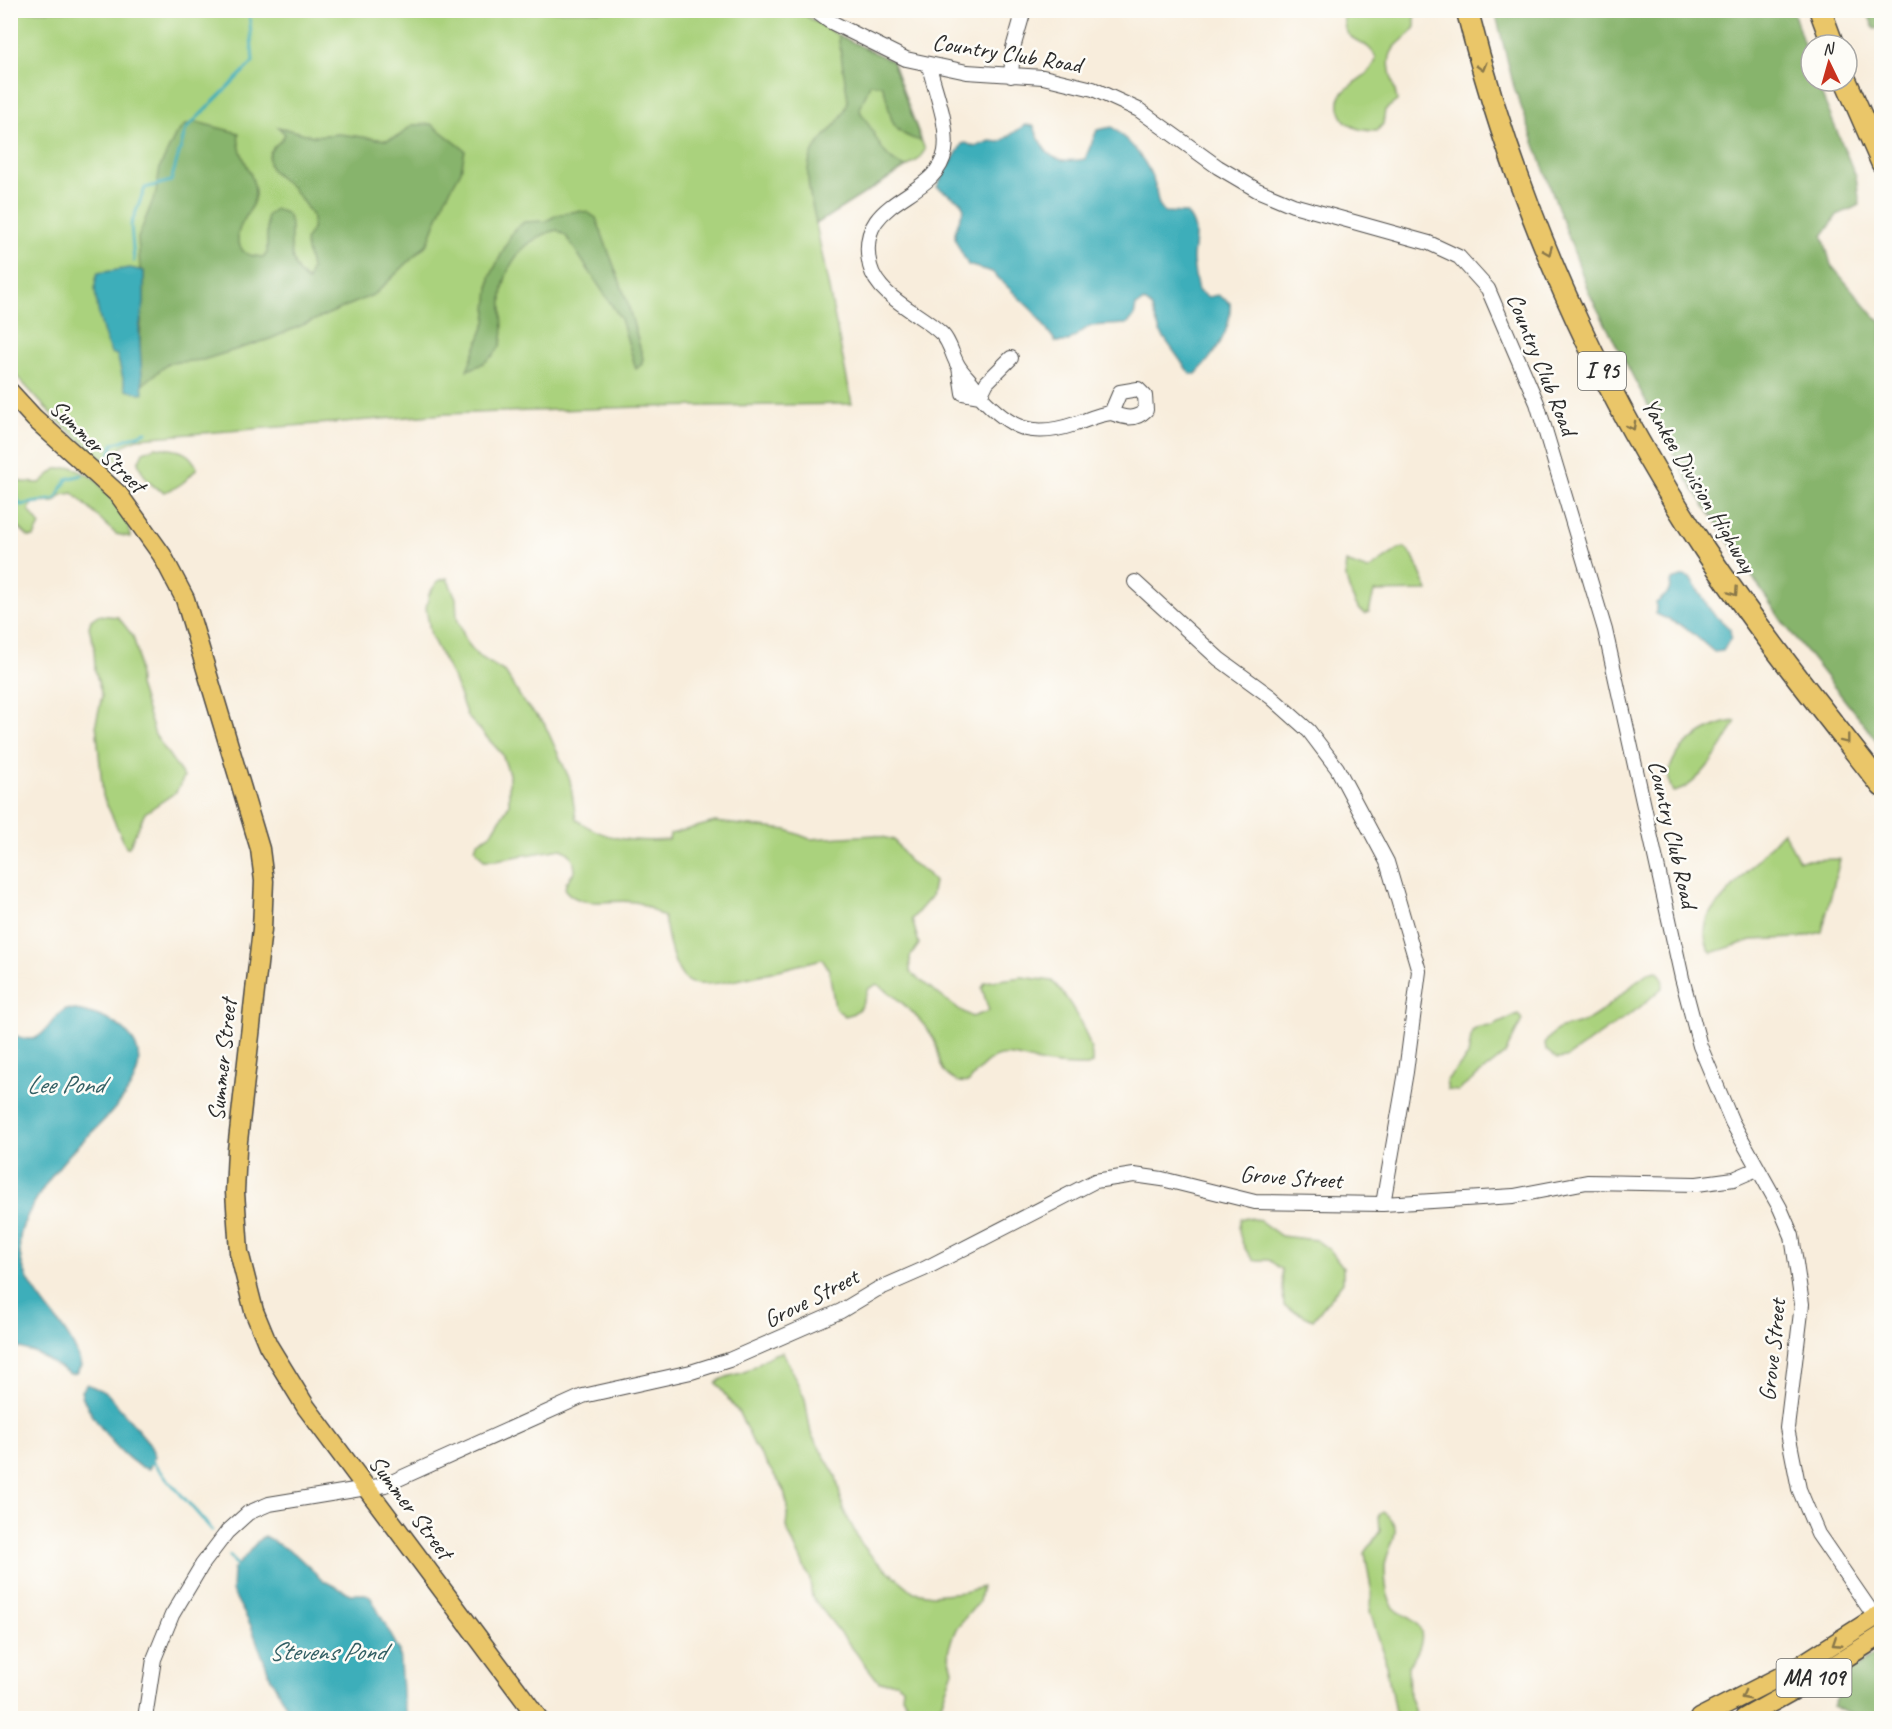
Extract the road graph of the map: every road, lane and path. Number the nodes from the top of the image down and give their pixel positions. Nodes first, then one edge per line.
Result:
1 (814, 10) edge
2 (1024, 10) edge
3 (1467, 10) edge
4 (1820, 10) edge
5 (1829, 33) edge
6 (929, 66) junction
7 (1011, 76) junction
8 (1851, 93) edge
9 (1881, 163) edge
10 (1011, 358) dead end
11 (10, 392) edge
12 (980, 396) junction
13 (1111, 413) dead end
14 (1135, 582) dead end
15 (1881, 786) edge
16 (1757, 1169) junction
17 (1383, 1204) junction
18 (368, 1489) junction
19 (1879, 1622) edge
20 (145, 1719) edge
21 (538, 1719) edge
22 (1699, 1719) edge
23 (1744, 1719) edge

1 - 6 street, Country Club Road
2 - 7 street
3 -> 15 highway, Yankee Division Highway / I 95
4 - 5 highway
6 - 7 street, Country Club Road
6 - 12 street
7 - 16 street, Country Club Road
8 - 9 highway
10 - 12 street
11 - 18 main road, Summer Street
12 - 13 street
14 - 17 street
16 - 17 street, Grove Street
16 - 19 street, Grove Street
17 - 18 street, Grove Street
18 - 20 street, Grove Street
18 - 21 main road, Summer Street
19 -> 22 main road, MA 109
19 - 23 main road, MA 109

